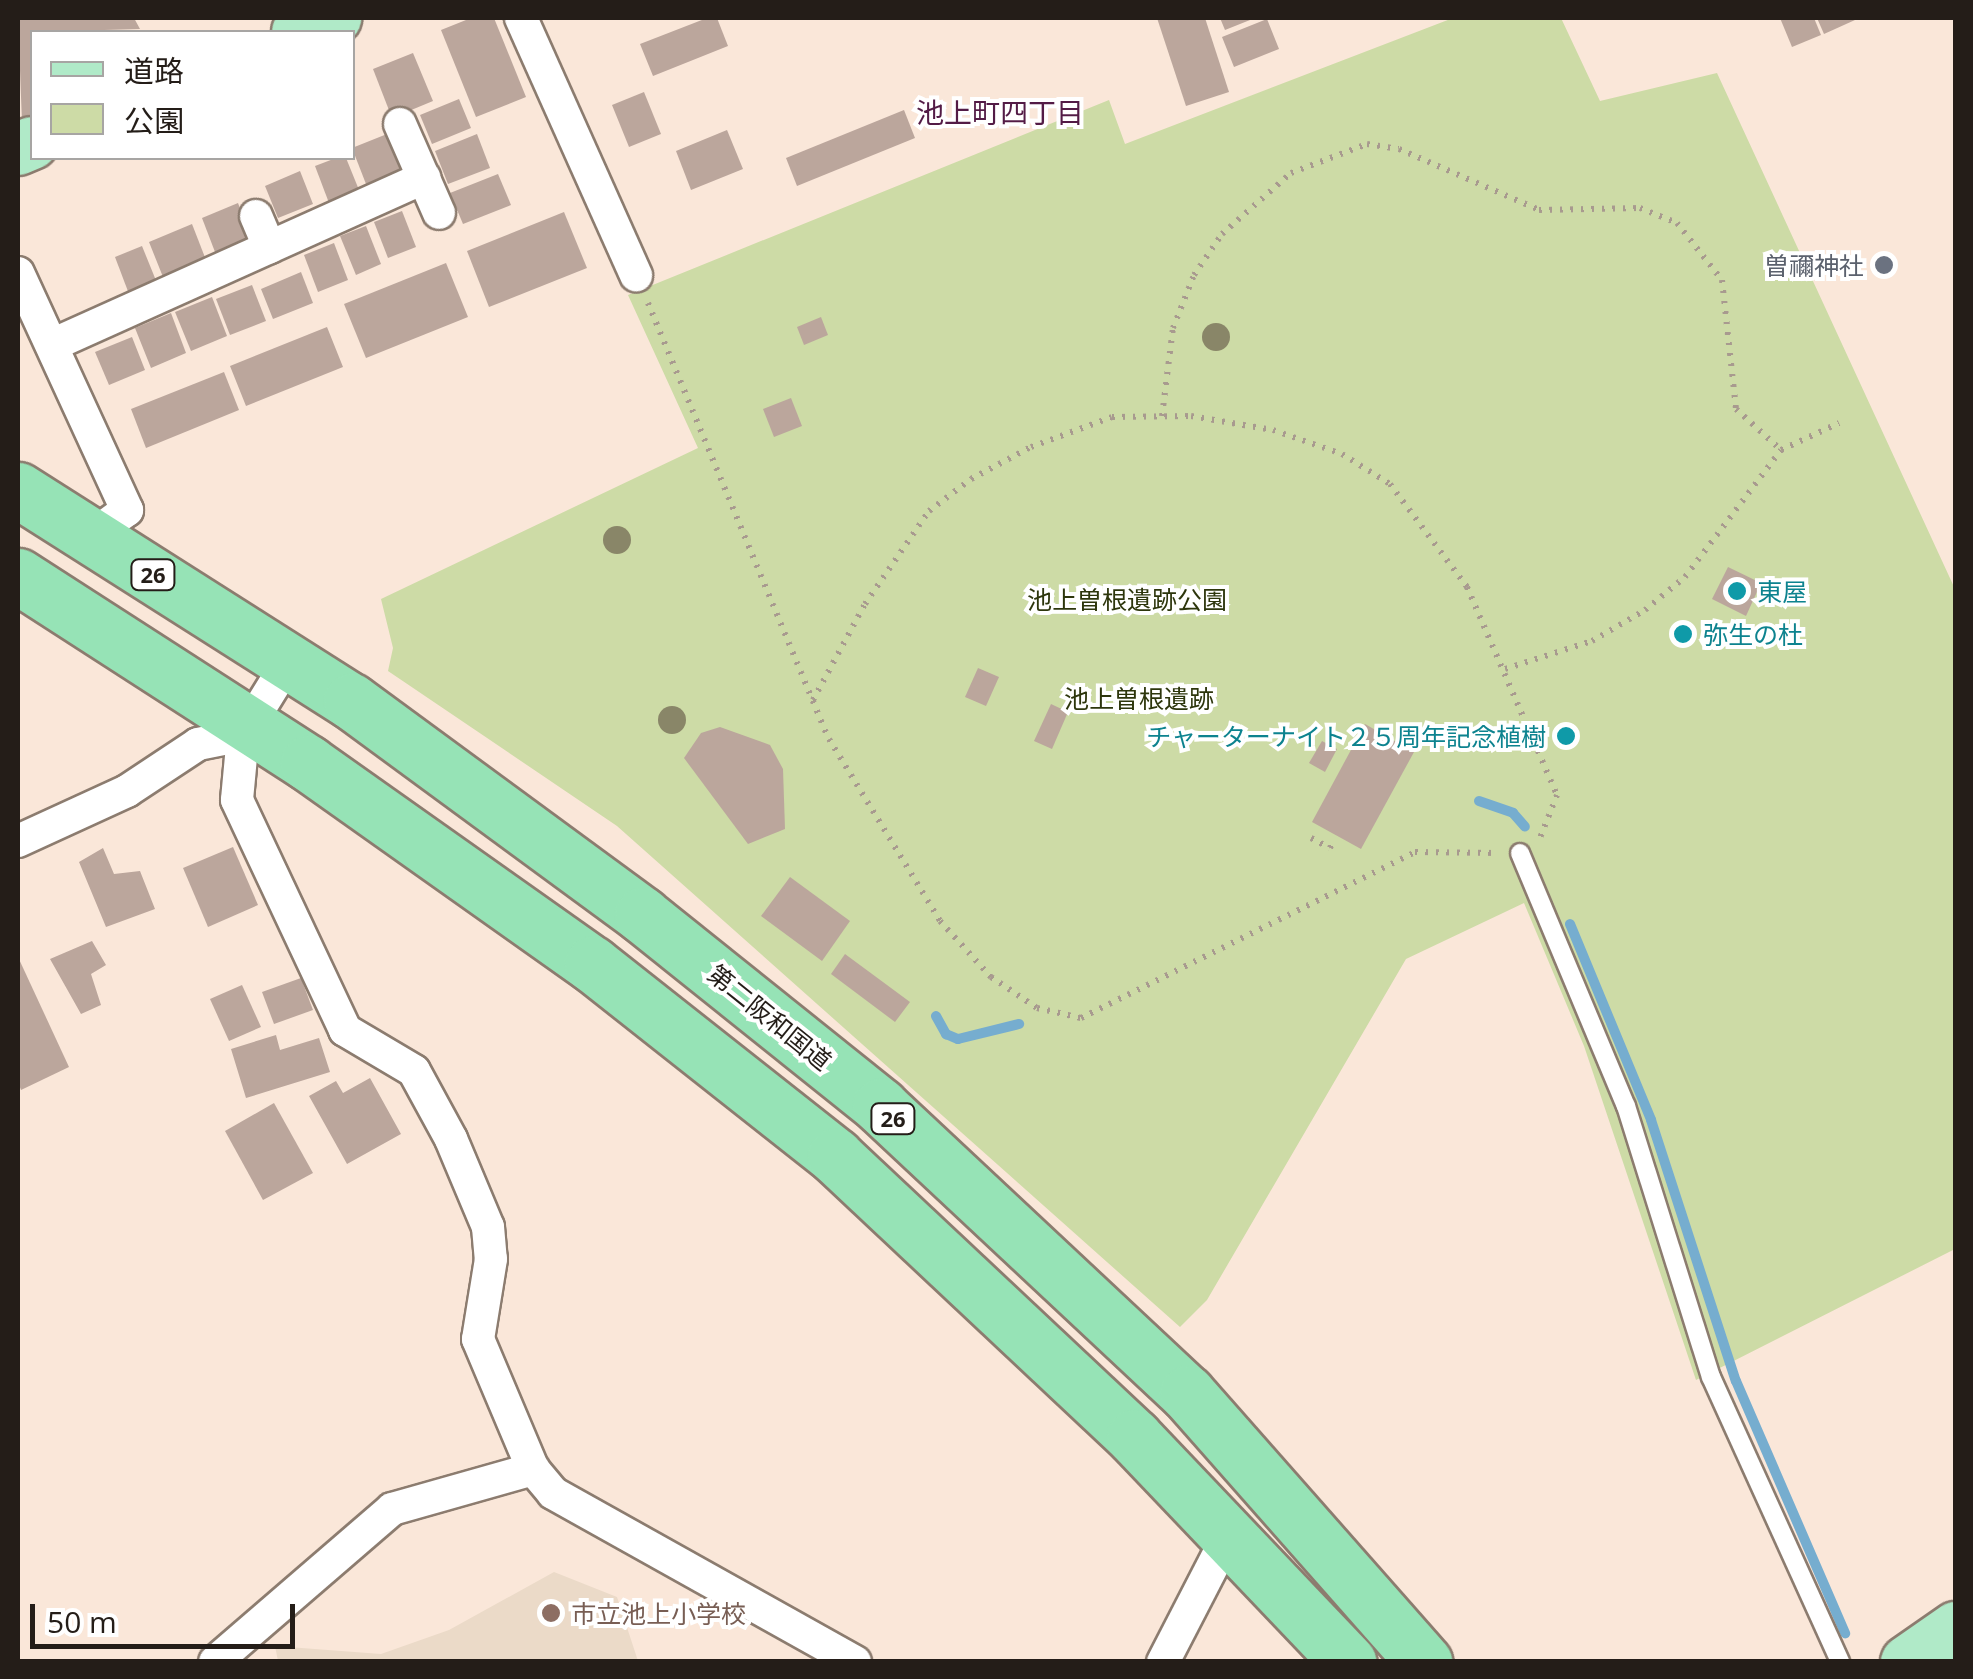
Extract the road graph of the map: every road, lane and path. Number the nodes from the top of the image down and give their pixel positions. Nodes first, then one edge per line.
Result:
1 (335, 18) edge
2 (521, 18) edge
3 (303, 30) edge
4 (400, 124) dead end
5 (424, 178) junction
6 (439, 212) dead end
7 (256, 216) dead end
8 (269, 247) junction
9 (18, 273) edge
10 (636, 275) joint
11 (54, 344) junction
12 (1162, 416) junction
13 (1839, 424) dead end
14 (1781, 450) junction
15 (18, 490) edge
16 (90, 536) junction
17 (18, 576) edge
18 (290, 658) junction
19 (1505, 669) junction
20 (813, 700) junction
21 (246, 730) junction
22 (1311, 838) dead end
23 (18, 841) edge
24 (1333, 842) dead end
25 (1520, 853) junction
26 (533, 1470) junction
27 (1227, 1538) junction
28 (1956, 1628) edge
29 (1169, 1659) edge
30 (215, 1662) edge
31 (855, 1662) edge
32 (1348, 1662) edge
33 (1424, 1662) edge
34 (1840, 1662) edge
35 (1907, 1662) edge

1 - 3 main road
2 - 10 street
4 - 5 street
5 - 6 street
5 - 8 street
7 - 8 street
8 - 11 street
9 - 11 street
10 - 20 path
11 - 16 street
12 - 14 path
12 - 19 path
12 - 20 path
13 - 14 path
14 - 19 path
15 - 16 highway, 第二阪和国道 / 26
16 - 18 highway, 第二阪和国道 / 26
17 - 21 highway, 26
18 - 21 street
18 - 33 highway, 第二阪和国道 / 26
19 - 25 path
20 - 25 path
21 - 23 street
21 - 26 street
21 - 27 highway, 26
22 - 24 path
25 - 34 lane
26 - 30 street
26 - 31 street
27 - 29 street
27 - 32 highway, 26
28 - 35 main road

